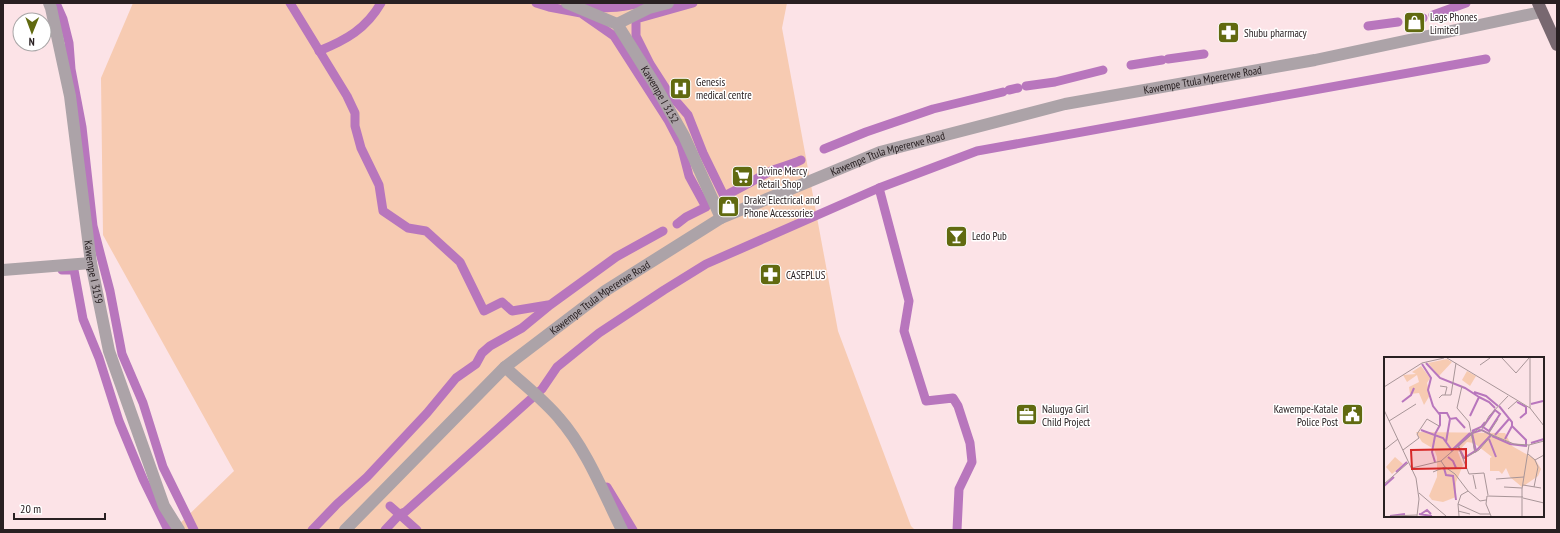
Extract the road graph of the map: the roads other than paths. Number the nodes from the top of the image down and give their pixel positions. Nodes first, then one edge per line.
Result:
1 (48, 3) edge
2 (567, 3) edge
3 (668, 3) edge
4 (1540, 8) edge
5 (617, 24) junction
6 (1557, 45) edge
7 (722, 218) junction
8 (91, 263) junction
9 (3, 270) edge
10 (506, 367) junction
11 (179, 530) edge
12 (345, 530) edge
13 (622, 530) edge

1 - 8 street, Kawempe I 3159
2 - 5 street
3 - 5 street
4 - 6 main road
4 - 7 street, Kawempe Ttula Mpererwe Road
5 - 7 street, Kawempe I 3152
7 - 10 street, Kawempe Ttula Mpererwe Road
8 - 9 street
8 - 11 street, Kawempe I 3159
10 - 12 street, Kawempe Ttula Mpererwe Road
10 - 13 street

